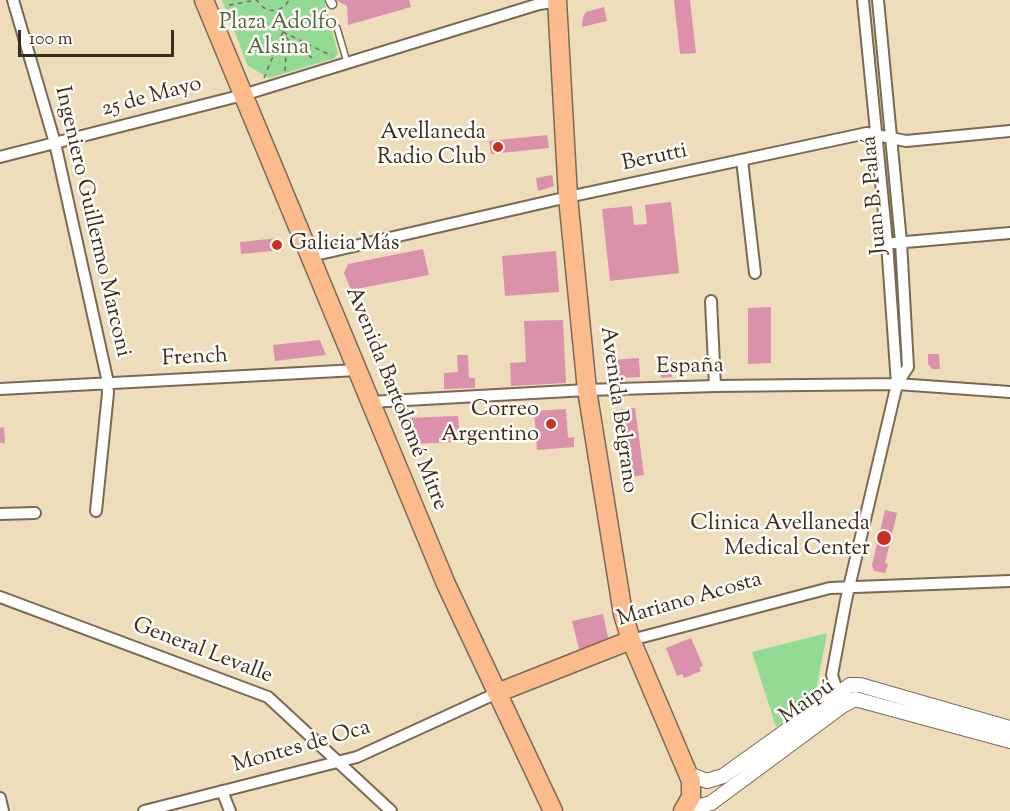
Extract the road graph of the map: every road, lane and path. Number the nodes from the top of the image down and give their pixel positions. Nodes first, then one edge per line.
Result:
1 (13, 0) edge
2 (204, 0) edge
3 (289, 0) edge
4 (560, 0) edge
5 (863, 0) edge
6 (878, 0) edge
7 (229, 5) dead end
8 (276, 11) junction
9 (338, 28) dead end
10 (283, 32) junction
11 (293, 47) junction
12 (342, 63) junction
13 (319, 70) junction
14 (286, 80) junction
15 (266, 87) junction
16 (243, 94) junction
17 (1010, 131) edge
18 (877, 135) junction
19 (891, 140) junction
20 (55, 143) junction
21 (0, 157) edge
22 (742, 160) junction
23 (568, 197) junction
24 (1010, 233) edge
25 (901, 242) junction
26 (887, 243) junction
27 (311, 256) junction
28 (755, 273) dead end
29 (711, 301) dead end
30 (357, 370) junction
31 (108, 384) junction
32 (897, 384) junction
33 (715, 386) junction
34 (0, 389) edge
35 (587, 390) junction
36 (1010, 392) edge
37 (370, 402) junction
38 (96, 510) dead end
39 (35, 513) dead end
40 (0, 514) edge
41 (1010, 580) edge
42 (850, 585) junction
43 (0, 597) edge
44 (631, 640) junction
45 (837, 692) junction
46 (497, 693) junction
47 (842, 706) junction
48 (1010, 728) edge
49 (1010, 741) edge
50 (339, 762) junction
51 (689, 774) junction
52 (222, 791) junction
53 (0, 798) edge
54 (3, 811) edge
55 (144, 811) edge
56 (230, 811) edge
57 (391, 811) edge
58 (553, 811) edge
59 (683, 811) edge

1 - 20 street, Ingeniero Guillermo Marconi
2 - 16 main road, Avenida Bartolomé Mitre
3 - 8 path
4 - 12 street, 25 de Mayo
4 - 23 main road, Avenida Belgrano
5 - 18 street, Juan B. Palaá
6 - 19 street, Juan B. Palaá
7 - 8 path
8 - 10 path
9 - 12 lane
10 - 11 path
10 - 12 path
10 - 15 path
11 - 13 path
11 - 14 path
12 - 13 street, 25 de Mayo
13 - 14 street, 25 de Mayo
14 - 15 street, 25 de Mayo
15 - 16 street, 25 de Mayo
16 - 20 street, 25 de Mayo
16 - 27 main road, Avenida Bartolomé Mitre
17 - 19 street, Berutti
18 - 19 street, Berutti
18 - 22 street, Berutti
18 - 26 street, Juan B. Palaá
19 - 25 street, Juan B. Palaá
20 - 21 street, 25 de Mayo
20 - 31 street, Ingeniero Guillermo Marconi
22 - 23 street, Berutti
22 - 28 street
23 - 27 street, Berutti
23 - 35 main road, Avenida Belgrano
24 - 25 street
25 - 26 street
25 - 32 street, Juan B. Palaá
26 - 32 street, Juan B. Palaá
27 - 30 main road, Avenida Bartolomé Mitre
29 - 33 street
30 - 31 street, French
30 - 37 main road, Avenida Bartolomé Mitre
31 - 34 street, French
31 - 38 street, Ingeniero Guillermo Marconi
32 - 33 street, España
32 - 36 street, España
32 - 42 street, Juan B. Palaá
33 - 35 street, España
35 - 37 street, España
35 - 44 main road, Avenida Belgrano
37 - 46 main road, Avenida Bartolomé Mitre
39 - 40 street
41 - 42 street, Mariano Acosta
42 - 44 street, Mariano Acosta
42 - 45 street, Juan B. Palaá
43 - 50 street, General Levalle
44 - 46 main road, Mariano Acosta
44 - 51 main road, Avenida Belgrano
45 - 47 street, Juan B. Palaá
45 - 48 street, Maipú
45 - 51 street, Maipú
46 - 50 street, Montes de Oca
46 - 58 main road, Avenida Bartolomé Mitre
47 - 49 street, Maipú
47 - 59 street, Maipú
50 - 52 street, Montes de Oca
50 - 57 street, General Levalle
51 - 59 main road, Avenida Belgrano
52 - 55 street, Montes de Oca
52 - 56 street
53 - 54 street

